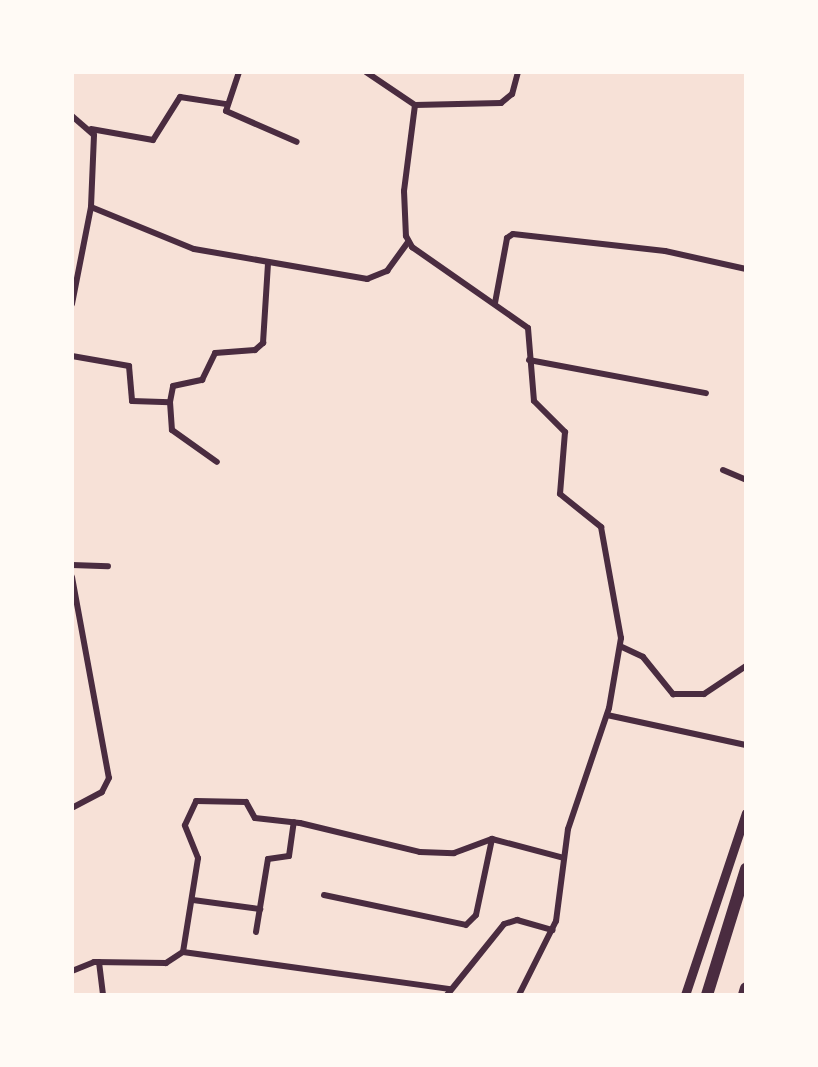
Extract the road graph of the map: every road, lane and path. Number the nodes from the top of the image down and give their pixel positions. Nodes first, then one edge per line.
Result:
1 (239, 72) edge
2 (518, 72) edge
3 (369, 73) edge
4 (226, 104) junction
5 (415, 105) junction
6 (72, 116) edge
7 (91, 129) junction
8 (297, 142) dead end
9 (91, 207) junction
10 (408, 242) junction
11 (268, 264) junction
12 (746, 269) edge
13 (72, 303) edge
14 (495, 303) junction
15 (72, 356) edge
16 (529, 360) junction
17 (706, 393) dead end
18 (170, 402) junction
19 (217, 462) dead end
20 (723, 470) dead end
21 (746, 480) edge
22 (72, 565) edge
23 (108, 566) dead end
24 (72, 577) edge
25 (622, 646) junction
26 (746, 666) edge
27 (607, 715) junction
28 (746, 745) edge
29 (72, 808) edge
30 (746, 813) edge
31 (294, 822) junction
32 (492, 839) junction
33 (564, 858) junction
34 (746, 869) edge
35 (324, 895) dead end
36 (193, 900) junction
37 (260, 909) junction
38 (553, 930) junction
39 (256, 932) dead end
40 (183, 952) junction
41 (99, 962) junction
42 (72, 971) edge
43 (746, 988) edge
44 (449, 992) edge
45 (103, 995) edge
46 (519, 995) edge
47 (685, 995) edge
48 (707, 995) edge
49 (744, 995) edge

1 - 4 street
2 - 5 street
3 - 5 street
4 - 7 street
4 - 8 street
5 - 10 street
6 - 7 street
7 - 9 street
9 - 11 street
9 - 13 street
10 - 11 street
10 - 14 street
11 - 18 street
12 - 14 street
14 - 16 street
15 - 18 street
16 - 17 street
16 - 25 street
18 - 19 street
20 - 21 street
22 - 23 street
24 - 29 street
25 - 26 street
25 - 27 street
27 - 28 street
27 - 33 street
30 - 47 street
31 - 32 street
31 - 36 street
31 - 37 street
32 - 33 street
32 - 35 street
33 - 38 street
34 - 48 highway
36 - 37 street
36 - 40 street
37 - 39 street
38 - 44 street
38 - 46 street
40 - 41 street
40 - 44 street
41 - 42 street
41 - 45 street
43 - 49 highway

